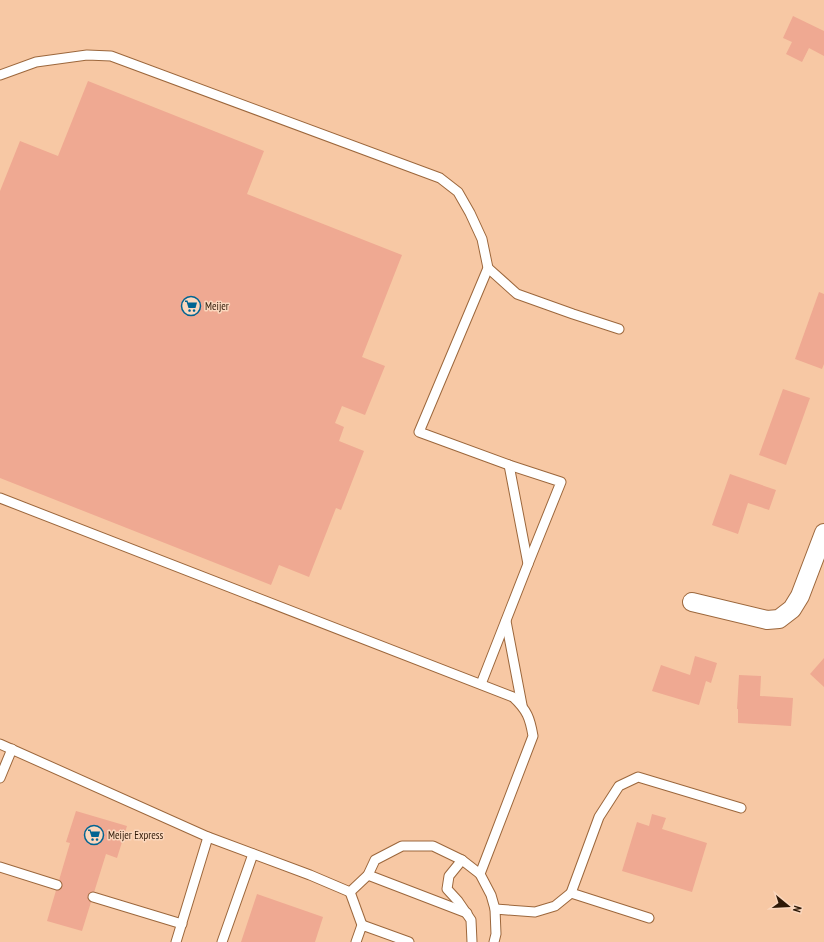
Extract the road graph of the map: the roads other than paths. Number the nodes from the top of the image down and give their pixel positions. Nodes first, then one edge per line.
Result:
1 (0, 76) edge
2 (488, 268) junction
3 (619, 328) dead end
4 (509, 465) junction
5 (0, 498) edge
6 (824, 533) edge
7 (528, 564) junction
8 (692, 602) dead end
9 (506, 621) junction
10 (481, 684) junction
11 (522, 705) junction
12 (0, 744) edge
13 (12, 749) junction
14 (0, 778) edge
15 (741, 808) dead end
16 (208, 837) junction
17 (253, 854) junction
18 (462, 860) junction
19 (0, 868) edge
20 (480, 874) junction
21 (368, 876) junction
22 (57, 886) dead end
23 (350, 892) junction
24 (571, 892) junction
25 (93, 896) dead end
26 (495, 910) junction
27 (467, 913) junction
28 (649, 918) dead end
29 (182, 924) junction
30 (362, 925) junction
31 (176, 942) edge
32 (222, 942) edge
33 (356, 942) edge
34 (409, 942) edge
35 (472, 942) edge
36 (494, 942) edge

1 - 2 lane
2 - 3 lane
2 - 4 lane
4 - 7 lane
4 - 7 lane
5 - 10 lane
6 - 8 street
7 - 9 lane
9 - 10 lane
9 - 11 lane
10 - 11 lane
11 - 20 lane
12 - 13 lane
13 - 14 lane
13 - 16 lane
15 - 24 lane
16 - 17 lane
16 - 29 lane
17 - 23 lane
17 - 32 lane
18 - 20 lane
18 - 21 lane
18 - 27 lane
19 - 22 lane
20 - 26 lane
21 - 23 lane
21 - 27 lane
23 - 30 lane
24 - 26 lane
24 - 28 lane
25 - 29 lane
26 - 36 lane
27 - 35 lane
29 - 31 lane
30 - 33 lane
30 - 34 lane

